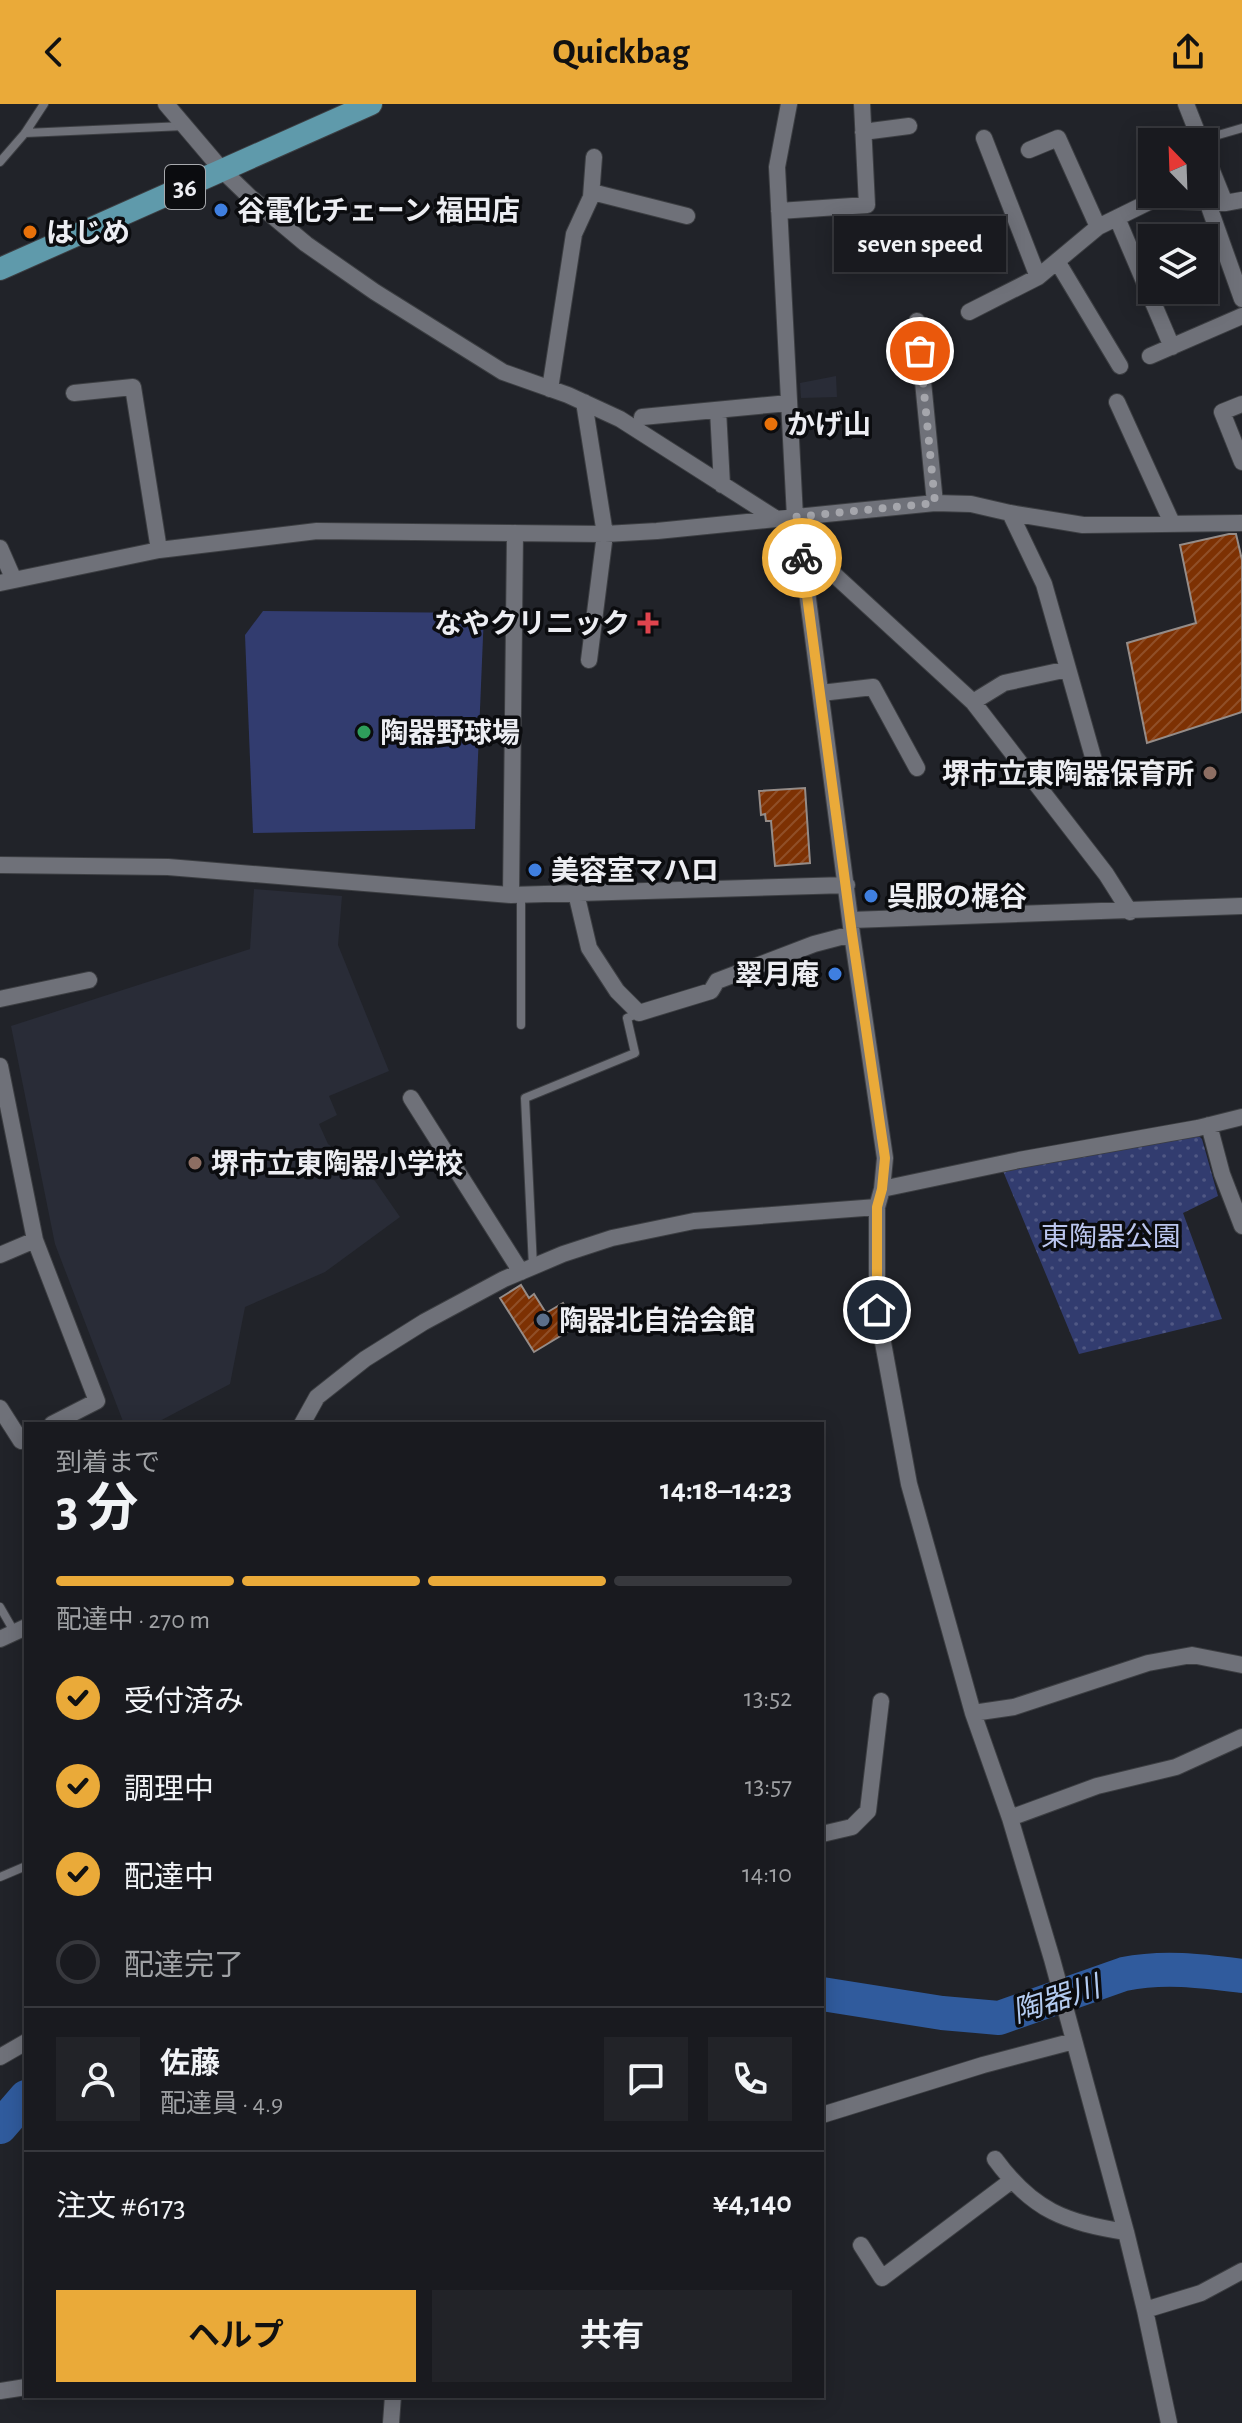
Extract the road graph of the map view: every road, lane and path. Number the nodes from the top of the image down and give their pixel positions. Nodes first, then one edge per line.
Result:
1 (44, 104) edge
2 (166, 104) edge
3 (371, 104) edge
4 (789, 104) edge
5 (862, 104) edge
6 (1186, 104) edge
7 (185, 126) junction
8 (909, 126) dead end
9 (1196, 128) edge
10 (1242, 128) edge
11 (863, 132) junction
12 (25, 133) junction
13 (984, 138) dead end
14 (1218, 138) edge
15 (1029, 150) dead end
16 (2, 156) edge
17 (594, 157) dead end
18 (222, 170) junction
19 (1218, 185) edge
20 (592, 192) junction
21 (1242, 200) edge
22 (1218, 202) edge
23 (1225, 203) junction
24 (1138, 208) edge
25 (1210, 208) edge
26 (779, 211) junction
27 (687, 216) dead end
28 (1117, 218) junction
29 (1098, 227) junction
30 (1057, 261) junction
31 (0, 269) edge
32 (1038, 277) junction
33 (1240, 289) edge
34 (969, 312) dead end
35 (1242, 316) edge
36 (917, 321) dead end
37 (1172, 347) junction
38 (1150, 356) dead end
39 (1120, 366) dead end
40 (550, 389) junction
41 (74, 393) dead end
42 (584, 402) junction
43 (1117, 402) dead end
44 (789, 403) junction
45 (1242, 404) edge
46 (718, 410) junction
47 (642, 417) dead end
48 (1242, 462) edge
49 (722, 485) junction
50 (935, 503) junction
51 (1010, 513) junction
52 (795, 517) junction
53 (775, 518) junction
54 (1172, 523) junction
55 (1242, 523) edge
56 (515, 533) junction
57 (605, 534) junction
58 (0, 548) edge
59 (159, 550) junction
60 (803, 561) junction
61 (7, 582) edge
62 (589, 660) dead end
63 (1068, 669) junction
64 (821, 693) junction
65 (973, 702) junction
66 (917, 768) dead end
67 (1097, 771) dead end
68 (0, 865) edge
69 (847, 885) junction
70 (576, 893) junction
71 (516, 895) junction
72 (1242, 906) edge
73 (1130, 912) junction
74 (852, 927) junction
75 (89, 980) dead end
76 (0, 999) edge
77 (639, 1013) junction
78 (521, 1025) dead end
79 (0, 1066) edge
80 (411, 1098) dead end
81 (1242, 1117) edge
82 (1209, 1125) junction
83 (882, 1189) junction
84 (877, 1207) junction
85 (1242, 1226) edge
86 (35, 1240) junction
87 (0, 1255) edge
88 (527, 1270) junction
89 (0, 1408) edge
90 (56, 1422) edge
91 (303, 1422) edge
92 (24, 1439) edge
93 (0, 1607) edge
94 (14, 1633) edge
95 (1242, 1665) edge
96 (881, 1701) dead end
97 (973, 1713) junction
98 (1242, 1737) edge
99 (1010, 1818) junction
100 (824, 1834) edge
101 (24, 1867) edge
102 (0, 1877) edge
103 (1074, 2041) junction
104 (24, 2043) edge
105 (0, 2057) edge
106 (824, 2114) edge
107 (995, 2159) dead end
108 (1011, 2181) junction
109 (1126, 2232) junction
110 (861, 2245) dead end
111 (1242, 2271) edge
112 (1145, 2310) junction
113 (24, 2387) edge
114 (0, 2391) edge
115 (393, 2398) edge
116 (391, 2423) edge
117 (1169, 2423) edge

1 - 12 lane
2 - 7 street
3 - 18 main road, 36
4 - 26 street
5 - 11 street
6 - 9 street
7 - 12 lane
7 - 18 street
8 - 11 street
10 - 14 lane
11 - 26 street
12 - 16 lane
13 - 32 street
15 - 29 street
17 - 20 street
18 - 31 main road, 36
18 - 40 street
19 - 23 street
20 - 27 street
20 - 40 street
21 - 23 street
22 - 23 street
24 - 28 street
25 - 33 street
26 - 44 street
28 - 29 street
28 - 37 street
29 - 30 street
30 - 32 street
30 - 39 street
32 - 34 street
35 - 37 street
36 - 50 street
37 - 38 street
40 - 42 street
41 - 59 street
42 - 49 street
42 - 57 street
43 - 54 street
44 - 46 street
44 - 52 street
45 - 48 street
46 - 47 street
46 - 49 street
49 - 53 street
50 - 51 street
50 - 52 street
51 - 54 street
51 - 63 street
52 - 53 street
52 - 60 street
53 - 57 street
54 - 55 street
56 - 57 street
56 - 59 street
56 - 71 street
57 - 62 street
58 - 61 street
59 - 61 street
60 - 64 street
60 - 65 street
63 - 65 street
63 - 67 street
64 - 66 street
64 - 69 street
65 - 73 street
68 - 71 street
69 - 70 street
69 - 74 street
70 - 71 street
70 - 77 street
71 - 78 lane
72 - 73 street
73 - 74 street
74 - 77 street
74 - 83 street
75 - 76 street
77 - 88 lane
79 - 86 street
80 - 88 street
81 - 82 street
82 - 83 street
82 - 85 street
83 - 84 street
84 - 88 street
84 - 97 street
86 - 87 street
86 - 90 street
88 - 91 street
89 - 92 street
93 - 94 lane
95 - 97 street
96 - 100 street
97 - 99 street
98 - 99 street
99 - 103 street
101 - 102 lane
103 - 106 street
103 - 109 street
104 - 105 street
107 - 108 street
108 - 109 street
108 - 110 street
109 - 112 street
111 - 112 street
112 - 117 street
113 - 114 street
115 - 116 street

